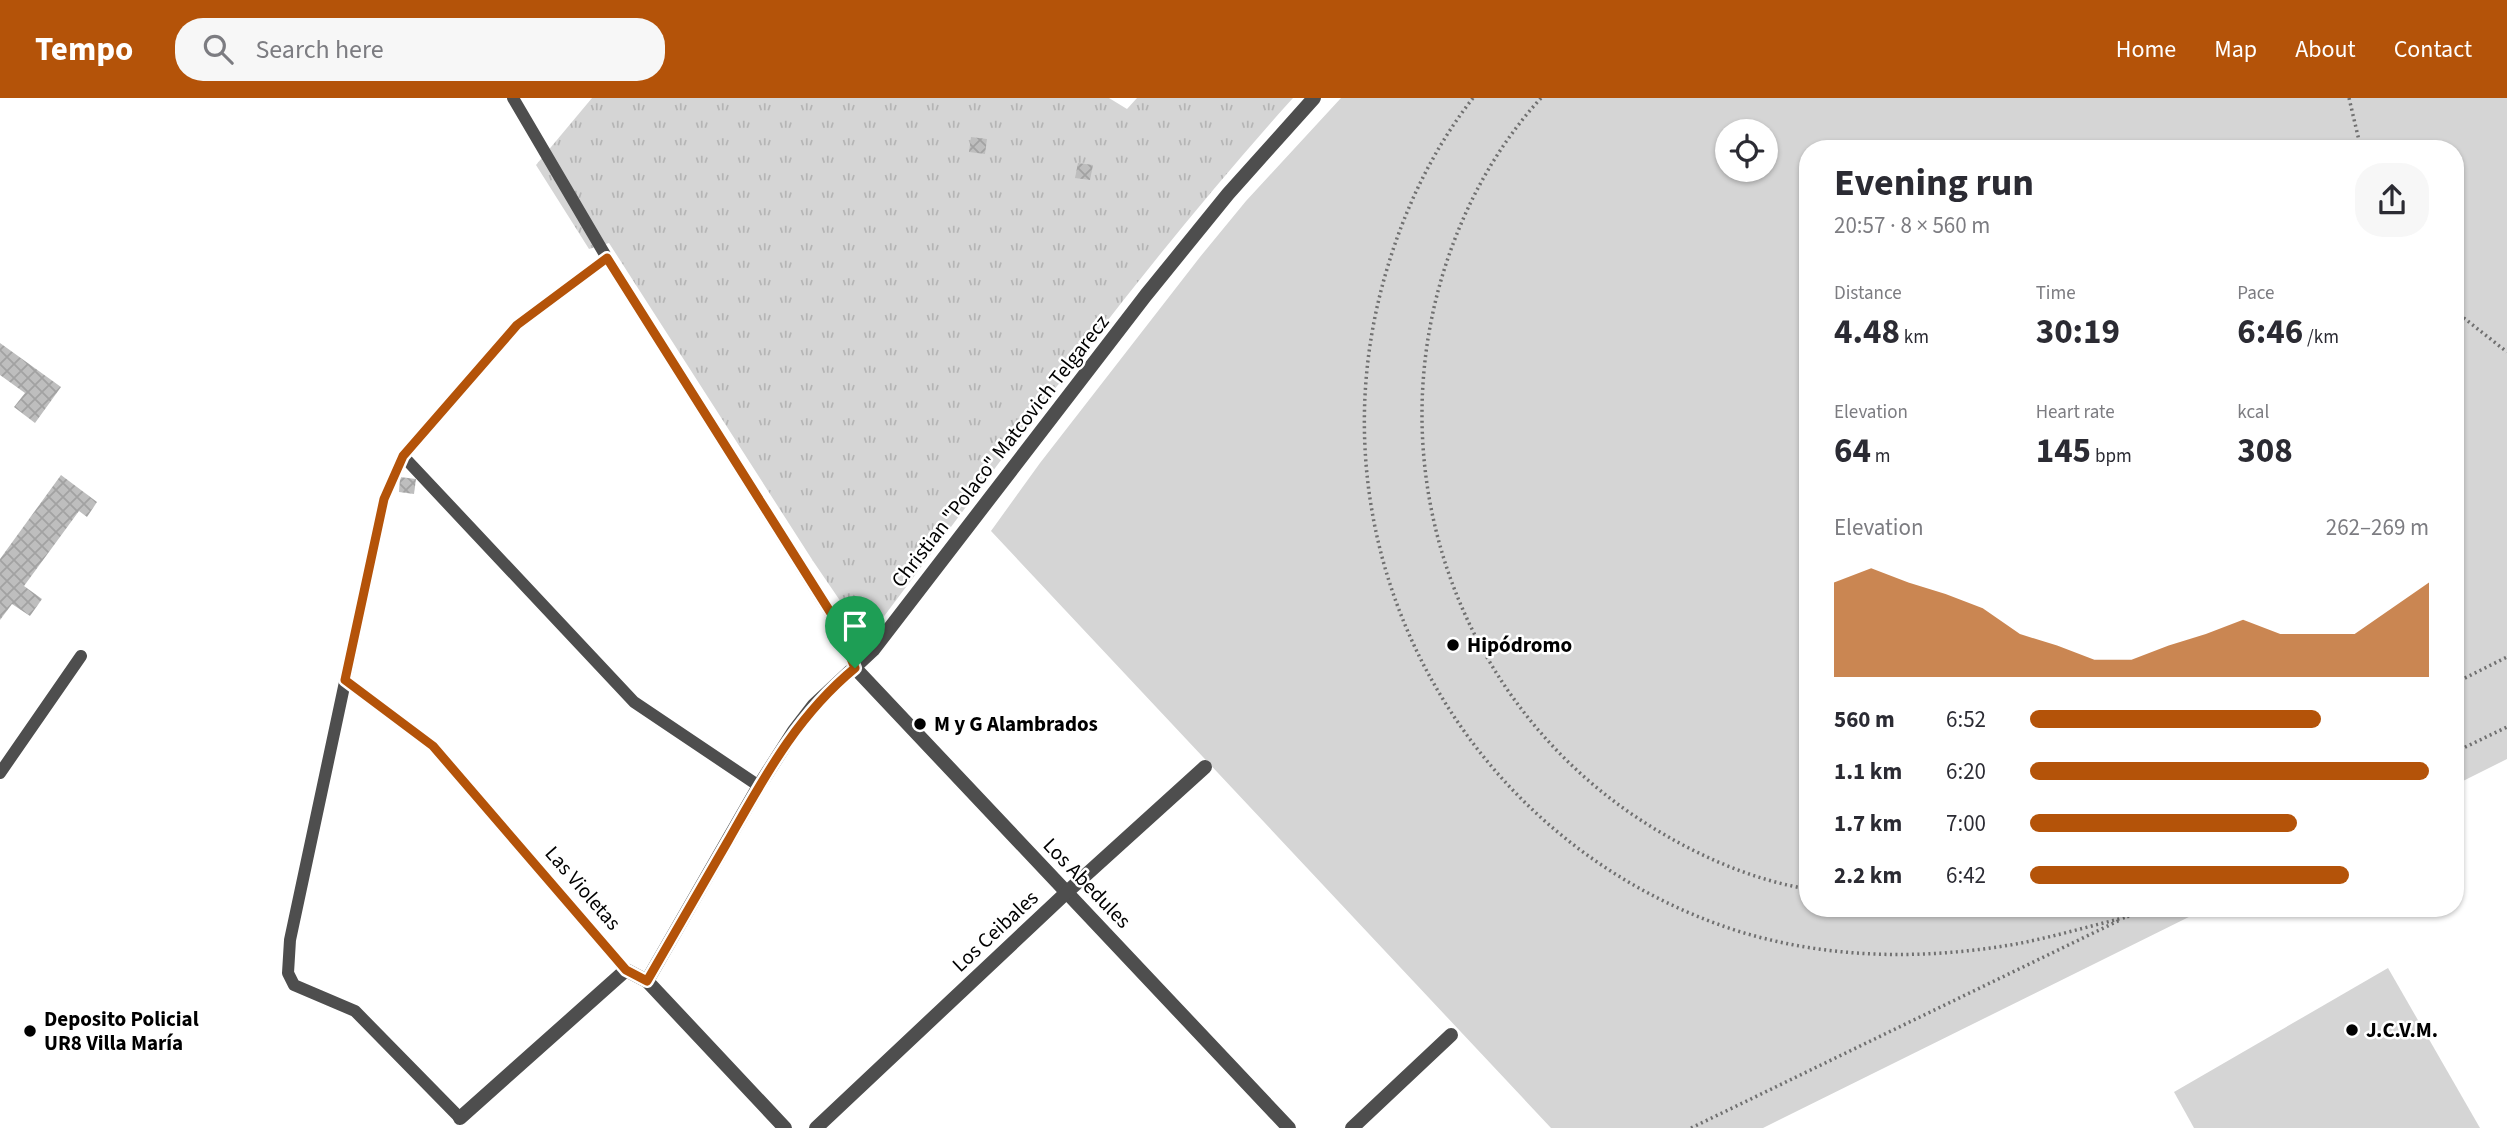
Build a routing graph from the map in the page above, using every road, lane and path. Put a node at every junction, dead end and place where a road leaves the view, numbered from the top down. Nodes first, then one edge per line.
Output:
1 (513, 98) edge
2 (1314, 98) edge
3 (1473, 98) edge
4 (1541, 98) edge
5 (2349, 98) edge
6 (2359, 140) edge
7 (607, 258) junction
8 (2464, 318) edge
9 (2507, 352) edge
10 (403, 456) junction
11 (81, 656) dead end
12 (2507, 657) edge
13 (855, 668) junction
14 (2464, 678) edge
15 (345, 680) junction
16 (2507, 727) edge
17 (2464, 748) edge
18 (1205, 767) dead end
19 (0, 773) edge
20 (759, 786) junction
21 (1799, 888) edge
22 (1068, 892) junction
23 (2127, 917) joint
24 (626, 970) junction
25 (647, 981) junction
26 (1451, 1035) dead end
27 (460, 1118) joint
28 (785, 1128) edge
29 (817, 1128) edge
30 (1289, 1128) edge
31 (1352, 1128) edge
32 (1691, 1128) edge

1 - 7 lane
2 - 13 street, Christian "Polaco" Matcovich Telgarecz
3 - 23 path
4 - 21 path
5 - 6 path
7 - 10 lane
7 - 13 lane
8 - 9 path
10 - 15 lane
10 - 20 lane
11 - 19 lane
12 - 14 path
13 - 20 street, Christian "Polaco" Matcovich Telgarecz
13 - 22 street, Los Abedules
15 - 24 lane, Las Violetas
15 - 27 lane
16 - 17 path
18 - 22 street, Los Ceibales
20 - 25 street, Christian "Polaco" Matcovich Telgarecz
22 - 29 street, Los Ceibales
22 - 30 street, Los Abedules
23 - 32 path
24 - 25 street, Las Violetas
24 - 27 street
25 - 28 street, Las Violetas
26 - 31 street

